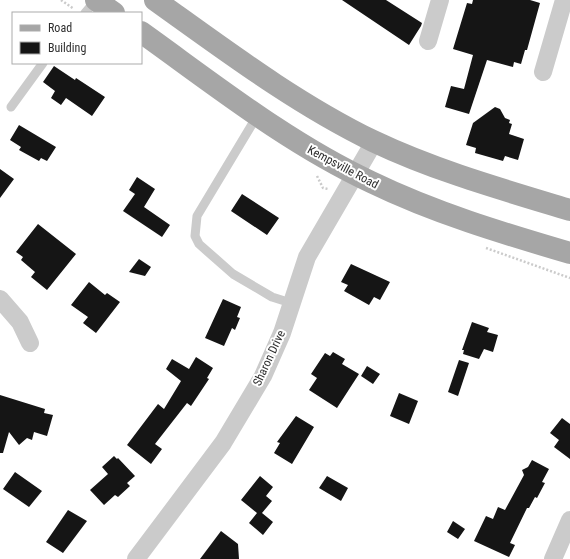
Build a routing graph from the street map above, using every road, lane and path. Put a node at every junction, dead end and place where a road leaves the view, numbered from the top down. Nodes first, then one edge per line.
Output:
1 (61, 0) edge
2 (96, 0) edge
3 (154, 0) edge
4 (440, 0) edge
5 (564, 0) edge
6 (79, 12) edge
7 (86, 12) edge
8 (113, 12) edge
9 (142, 33) edge
10 (428, 41) dead end
11 (42, 64) edge
12 (543, 72) dead end
13 (11, 107) dead end
14 (258, 115) junction
15 (374, 142) junction
16 (355, 174) junction
17 (570, 210) edge
18 (570, 253) edge
19 (0, 299) edge
20 (291, 303) junction
21 (30, 343) dead end
22 (570, 520) edge
23 (136, 559) edge
24 (553, 559) edge

1 - 6 path
2 - 7 lane
2 - 8 main road
3 - 15 main road
4 - 10 street
5 - 12 street
9 - 14 main road, Kempsville Road
11 - 13 lane
14 - 16 main road, Kempsville Road
14 - 20 lane
15 - 16 street, Sharon Drive
15 - 17 main road
16 - 18 main road, Kempsville Road
16 - 20 street, Sharon Drive
19 - 21 street
20 - 23 street, Sharon Drive
22 - 24 street

